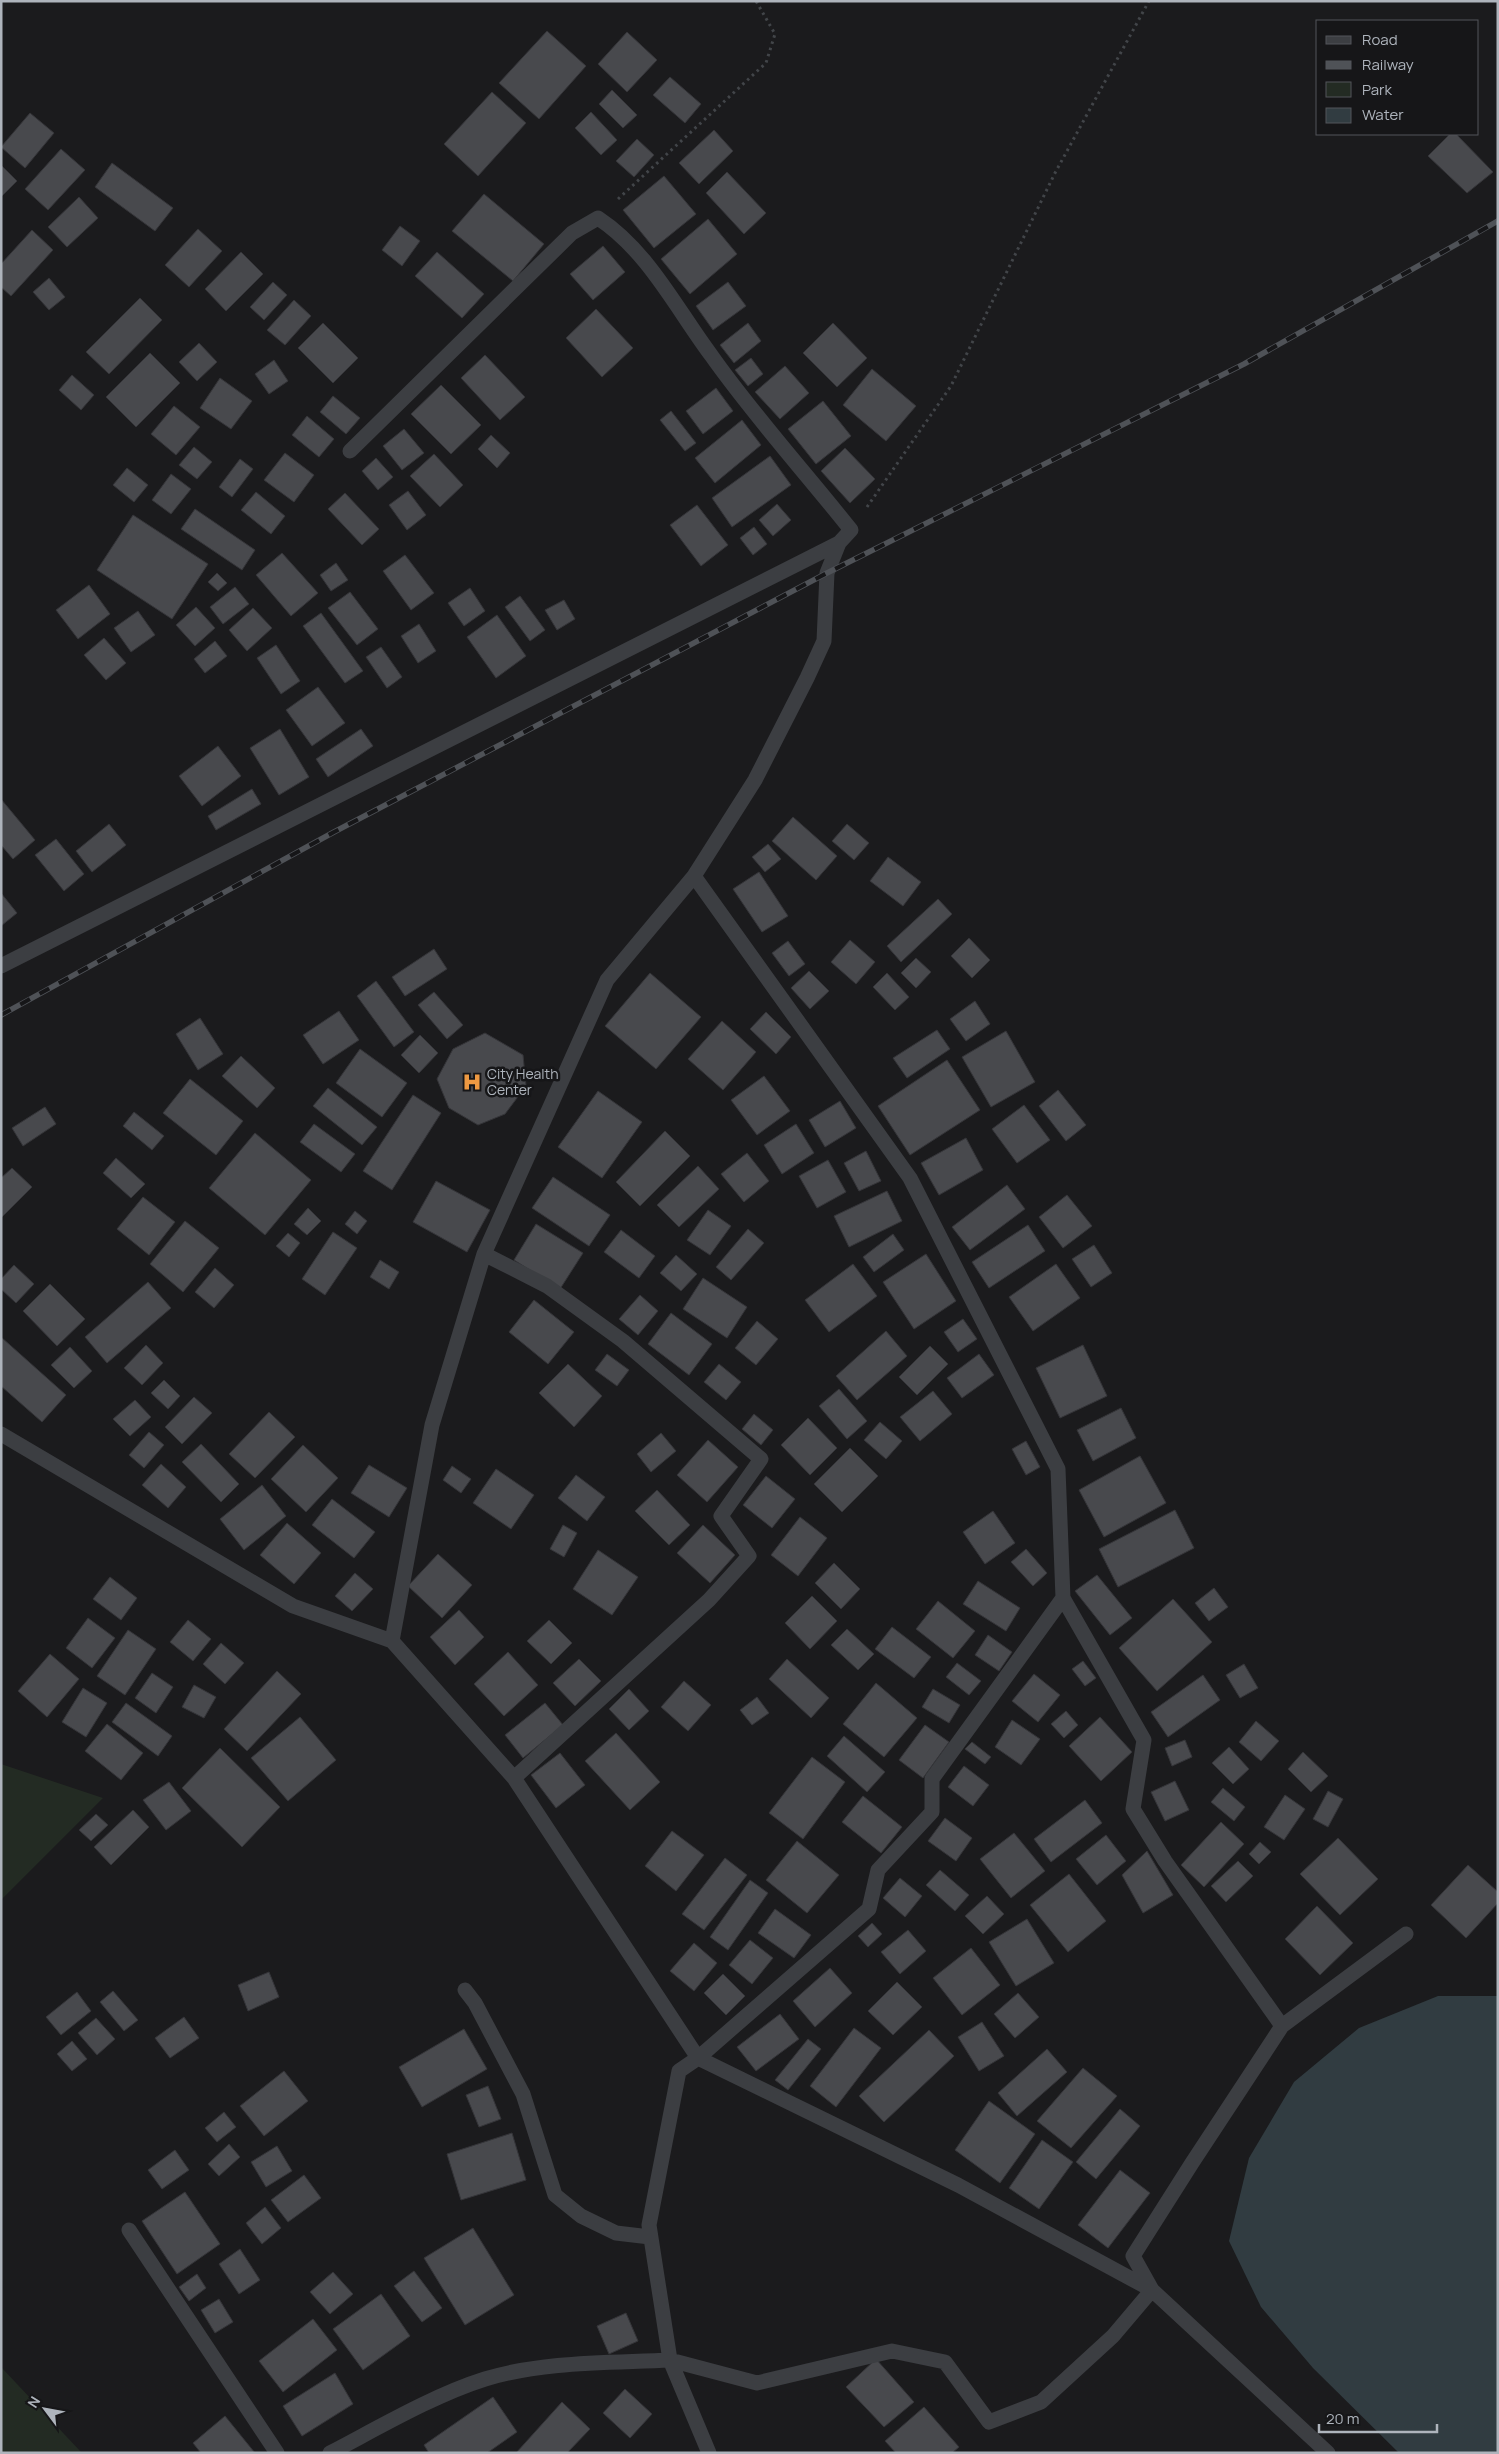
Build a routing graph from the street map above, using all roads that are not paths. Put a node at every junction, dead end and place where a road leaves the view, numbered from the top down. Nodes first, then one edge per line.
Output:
1 (350, 451) dead end
2 (839, 543) junction
3 (694, 876) junction
4 (1, 966) edge
5 (484, 1254) junction
6 (1, 1434) edge
7 (1063, 1598) junction
8 (392, 1642) junction
9 (514, 1778) junction
10 (1406, 1934) dead end
11 (465, 1990) dead end
12 (1282, 2026) junction
13 (698, 2058) junction
14 (129, 2230) dead end
15 (650, 2238) junction
16 (1152, 2290) junction
17 (670, 2360) junction
18 (277, 2453) edge
19 (330, 2453) edge
20 (709, 2453) edge
21 (1328, 2453) edge

1 - 2 street
2 - 3 street
2 - 4 street
3 - 5 street
3 - 7 street
5 - 8 street
5 - 9 street
6 - 8 street
7 - 12 street
7 - 13 street
8 - 9 street
9 - 13 street
10 - 12 street
11 - 15 street
12 - 16 street
13 - 15 street
13 - 16 street
14 - 18 street
15 - 17 street
16 - 17 street
16 - 21 street
17 - 19 street
17 - 20 street

